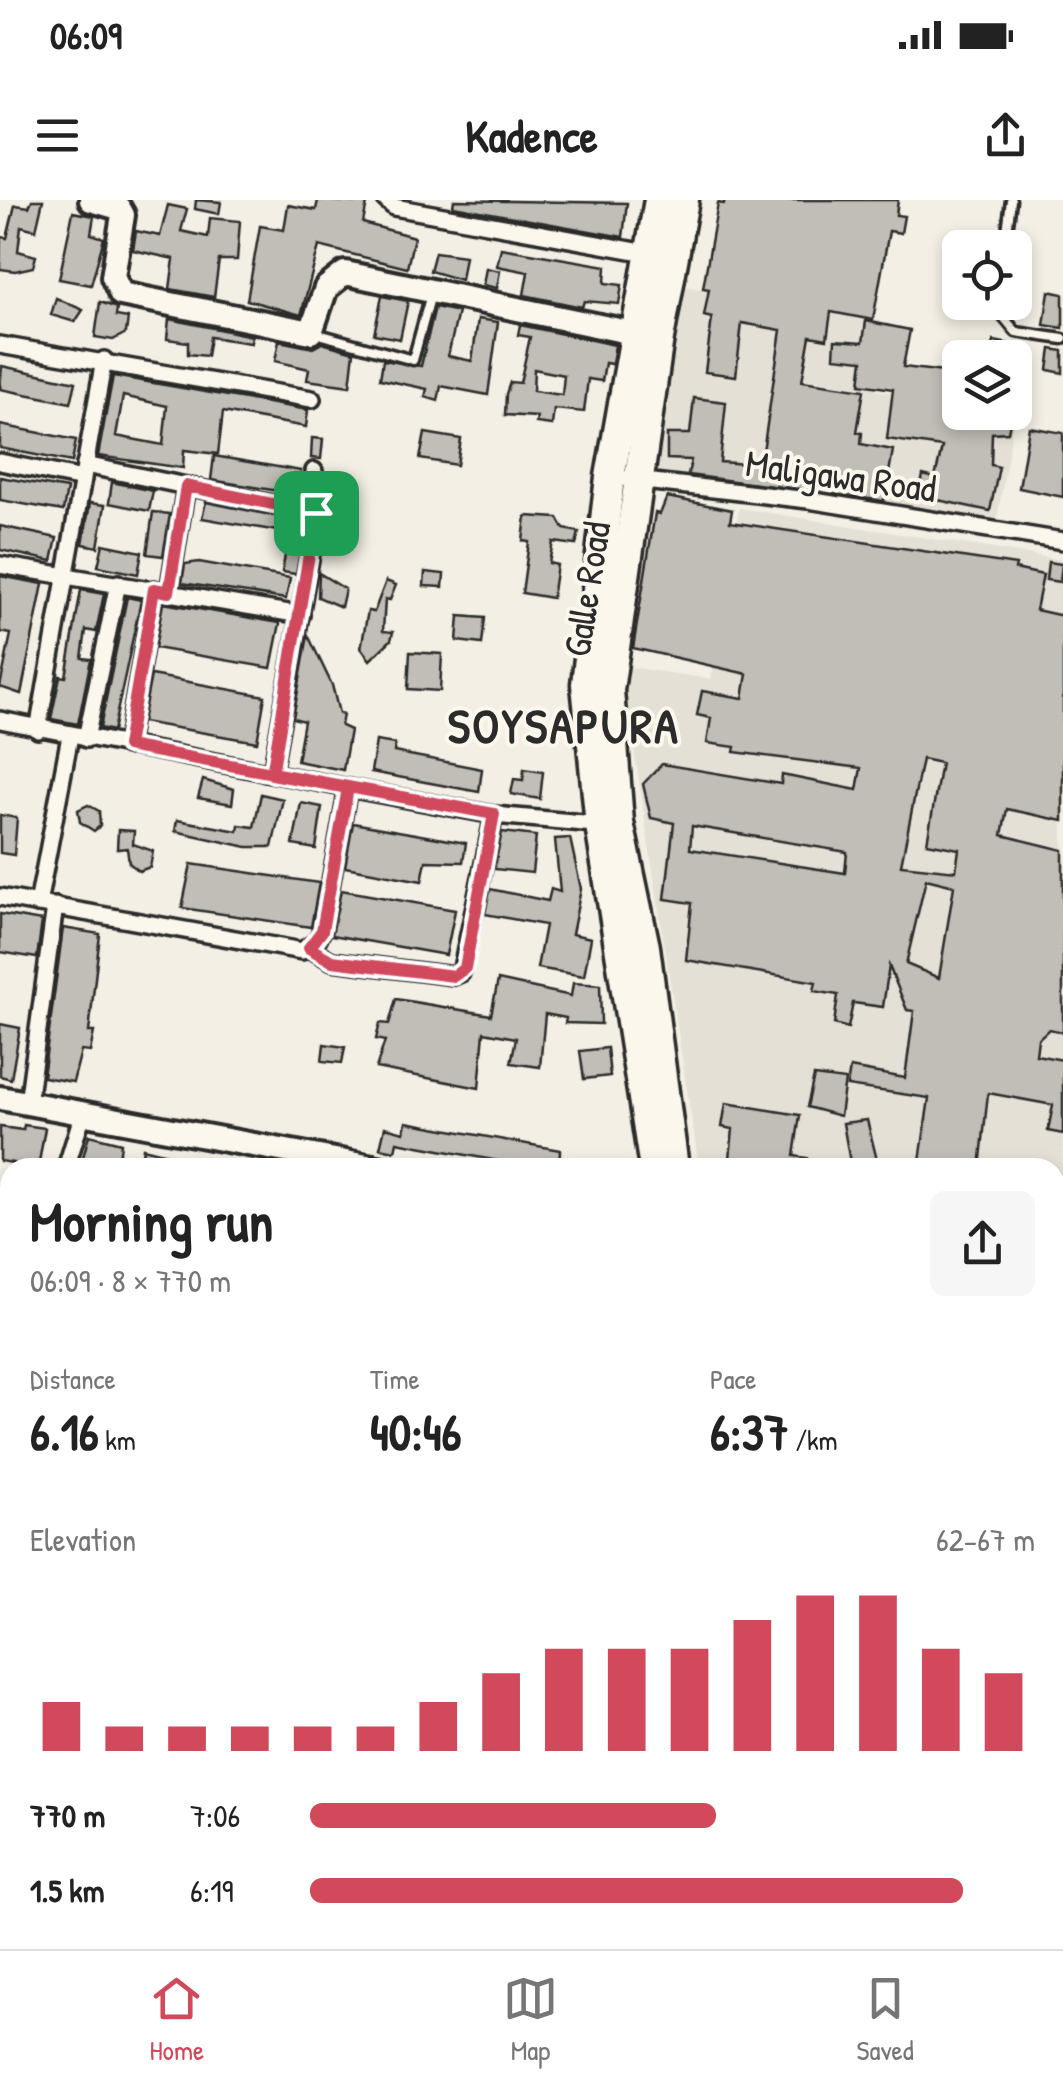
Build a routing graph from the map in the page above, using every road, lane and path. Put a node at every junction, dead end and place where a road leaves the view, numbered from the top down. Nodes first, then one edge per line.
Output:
1 (91, 200) edge
2 (386, 200) edge
3 (660, 200) edge
4 (684, 200) edge
5 (1012, 200) edge
6 (1008, 230) edge
7 (647, 253) junction
8 (432, 290) junction
9 (1006, 320) edge
10 (311, 332) junction
11 (634, 333) junction
12 (1063, 339) edge
13 (0, 344) edge
14 (104, 360) junction
15 (312, 399) dead end
16 (0, 462) edge
17 (314, 471) dead end
18 (84, 472) junction
19 (610, 477) junction
20 (641, 482) junction
21 (186, 486) junction
22 (316, 513) junction
23 (1063, 541) edge
24 (0, 565) edge
25 (66, 575) junction
26 (118, 583) junction
27 (161, 590) junction
28 (301, 615) junction
29 (0, 720) edge
30 (38, 730) junction
31 (78, 737) junction
32 (127, 746) junction
33 (272, 774) junction
34 (348, 788) junction
35 (494, 814) junction
36 (610, 824) junction
37 (0, 897) edge
38 (47, 905) junction
39 (309, 948) junction
40 (0, 1098) edge
41 (28, 1103) junction
42 (83, 1113) junction
43 (69, 1158) edge
44 (324, 1158) edge
45 (653, 1158) edge
46 (673, 1158) edge

1 - 10 street
2 - 7 street
3 - 7 highway, Galle Road
4 - 20 highway, Galle Road
5 - 6 lane
7 - 11 highway, Galle Road
8 - 10 street
8 - 10 lane
8 - 11 street
9 - 12 lane
11 - 19 highway, Galle Road
13 - 14 street
14 - 15 street
14 - 18 street
16 - 18 street
17 - 22 street
18 - 21 street
18 - 25 street
19 - 20 street, Maligawa Road
19 - 36 highway, Galle Road
20 - 23 street, Maligawa Road
20 - 36 highway, Galle Road
21 - 22 street
21 - 27 street
22 - 28 street
24 - 25 street
25 - 26 street
25 - 30 street
26 - 27 street
26 - 31 street
27 - 28 street
27 - 32 street
28 - 33 street
29 - 30 street
30 - 31 street
31 - 32 street
31 - 38 street
32 - 33 street
33 - 34 street
34 - 35 street
34 - 39 street
35 - 36 street
35 - 39 street
36 - 45 highway, Galle Road
36 - 46 highway, Galle Road
37 - 38 street
38 - 39 street
38 - 41 street
40 - 41 street
41 - 42 street
42 - 43 street
42 - 44 street

